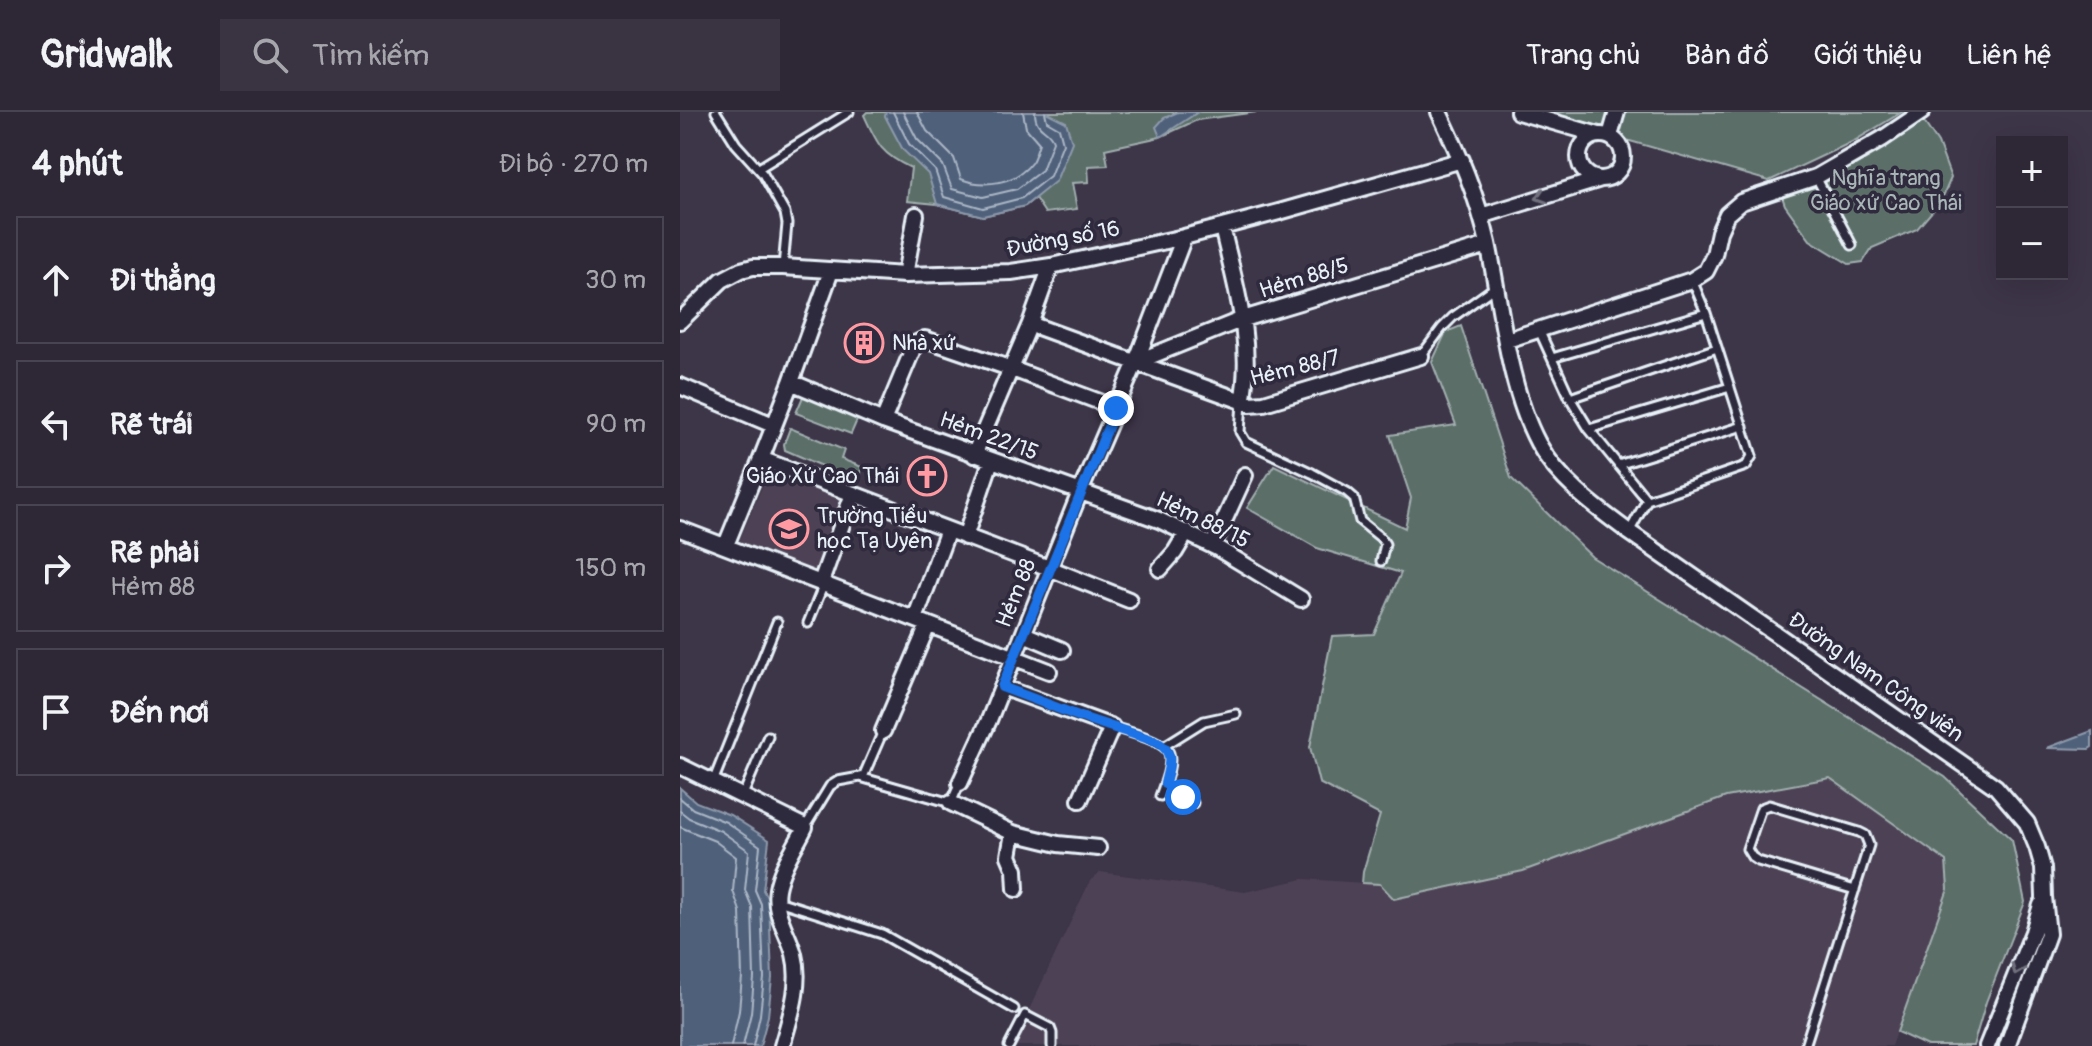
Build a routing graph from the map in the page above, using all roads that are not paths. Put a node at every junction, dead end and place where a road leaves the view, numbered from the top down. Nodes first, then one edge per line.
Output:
1 (716, 112) edge
2 (849, 112) edge
3 (1439, 112) edge
4 (1518, 112) edge
5 (1617, 112) edge
6 (1922, 112) edge
7 (1604, 136) junction
8 (1462, 160) junction
9 (759, 168) junction
10 (1816, 177) junction
11 (1601, 179) junction
12 (916, 215) dead end
13 (1481, 216) junction
14 (1222, 227) junction
15 (1184, 237) junction
16 (1488, 245) junction
17 (1852, 245) dead end
18 (1051, 266) junction
19 (783, 267) junction
20 (831, 271) junction
21 (905, 275) junction
22 (1692, 280) junction
23 (1495, 287) junction
24 (1706, 313) junction
25 (1243, 319) junction
26 (680, 321) edge
27 (1030, 324) junction
28 (1539, 330) junction
29 (1507, 340) junction
30 (1717, 348) junction
31 (1421, 356) joint
32 (1552, 358) junction
33 (1136, 362) junction
34 (1012, 369) junction
35 (791, 382) junction
36 (680, 386) edge
37 (1730, 387) junction
38 (1570, 398) junction
39 (1242, 402) junction
40 (1116, 408) junction
41 (883, 421) junction
42 (773, 425) junction
43 (1743, 426) junction
44 (1589, 429) junction
45 (974, 455) junction
46 (761, 459) junction
47 (991, 461) junction
48 (1618, 465) junction
49 (1245, 475) dead end
50 (1080, 492) junction
51 (853, 494) junction
52 (1647, 500) junction
53 (680, 529) edge
54 (948, 530) junction
55 (1187, 532) junction
56 (1629, 532) junction
57 (965, 537) junction
58 (726, 545) junction
59 (1213, 545) junction
60 (1381, 561) dead end
61 (1049, 568) junction
62 (1160, 569) dead end
63 (822, 583) junction
64 (1301, 599) dead end
65 (1129, 600) dead end
66 (777, 622) dead end
67 (922, 622) junction
68 (808, 623) dead end
69 (1024, 634) junction
70 (1062, 650) dead end
71 (1013, 658) junction
72 (1049, 671) dead end
73 (1002, 687) junction
74 (1236, 714) dead end
75 (1112, 727) junction
76 (883, 731) joint
77 (768, 736) dead end
78 (1164, 746) junction
79 (680, 766) edge
80 (863, 777) junction
81 (713, 782) junction
82 (960, 783) joint
83 (1165, 784) junction
84 (743, 795) junction
85 (1160, 796) dead end
86 (1080, 800) dead end
87 (951, 803) junction
88 (1193, 803) dead end
89 (805, 827) junction
90 (1013, 833) junction
91 (1098, 848) dead end
92 (1016, 889) dead end
93 (1855, 890) junction
94 (2044, 897) junction
95 (776, 901) junction
96 (1014, 1009) dead end
97 (782, 1046) edge
98 (1009, 1046) edge
99 (1052, 1046) edge
100 (1805, 1046) edge
101 (1987, 1046) edge
102 (2007, 1046) edge

1 - 9 lane
2 - 9 lane
3 - 8 street, Đường Nam Công viên
4 - 7 street
5 - 7 street
6 - 10 street
7 - 11 street
7 - 11 street
8 - 13 street, Đường Nam Công viên
8 - 14 street, Đường số 16
9 - 19 lane
10 - 17 lane
10 - 22 street
11 -> 13 street
12 - 21 street
13 - 16 street, Đường Nam Công viên
14 - 15 street, Đường số 16
14 - 25 street
15 - 18 street, Đường số 16
15 - 33 street, Hẻm 88
16 - 23 street, Đường Nam Công viên
16 - 25 street, Hẻm 88/5
18 - 21 street, Đường số 16
18 - 27 street
19 - 20 street, Đường số 16
19 - 26 street, Đường số 16
20 - 21 street, Đường số 16
20 - 35 street
22 - 24 lane
22 - 28 street
23 - 29 street, Đường Nam Công viên
23 - 31 lane
24 - 30 lane
24 - 32 lane
25 - 33 street, Hẻm 88/5
25 - 39 street
27 - 33 street, Hẻm 88/7
27 - 34 street
28 - 29 street
28 - 32 lane
29 - 56 street, Đường Nam Công viên
30 - 37 lane
30 - 38 lane
31 - 39 street, Hẻm 88/7
32 - 38 lane
33 - 39 street, Hẻm 88/7
33 - 40 street, Hẻm 88
34 - 40 street
34 - 41 street
34 - 45 street
35 - 41 street, Hẻm 22/15
35 - 42 street
36 - 42 street
37 - 43 lane
37 - 44 lane
38 - 44 lane
39 - 60 lane
40 - 50 street, Hẻm 88
41 - 45 street, Hẻm 22/15
42 - 46 street
43 - 48 lane
43 - 52 lane
44 - 48 lane
45 - 47 street, Hẻm 22/15
46 - 51 street
46 - 58 street
47 - 50 street, Hẻm 22/15
47 - 57 street
48 - 52 lane
49 - 59 street
50 - 55 street, Hẻm 88/15
50 - 61 street, Hẻm 88
51 - 54 street
51 - 63 street
52 - 56 lane
53 - 58 street
54 - 57 street
54 - 67 street
55 - 59 street, Hẻm 88/15
55 - 62 street
56 - 94 street, Đường Nam Công viên
57 - 61 street
58 - 63 street
59 - 64 street, Hẻm 88/15
61 - 65 street
61 - 69 street, Hẻm 88
63 - 67 street
63 - 68 lane
66 - 81 lane
67 - 71 street
67 - 76 street
69 - 70 street
69 - 71 street, Hẻm 88
71 - 72 street
71 - 73 street, Hẻm 88
73 - 75 street
73 - 82 street, Hẻm 88
74 - 78 lane
75 - 78 lane
75 - 86 street
76 - 80 lane
77 - 84 lane
78 - 83 lane
79 - 81 street
80 - 87 lane
80 - 89 lane
81 - 84 street
82 - 87 lane, Hẻm 88
83 - 85 lane
83 - 88 lane
84 - 89 street
87 - 90 street
89 - 95 street
90 - 91 street
90 - 92 street
93 - 93 lane
93 - 100 lane
94 -> 101 street, Đường Nam Công viên
94 - 102 street, Đường Nam Công viên
95 - 96 lane
95 - 97 street
98 - 99 lane

